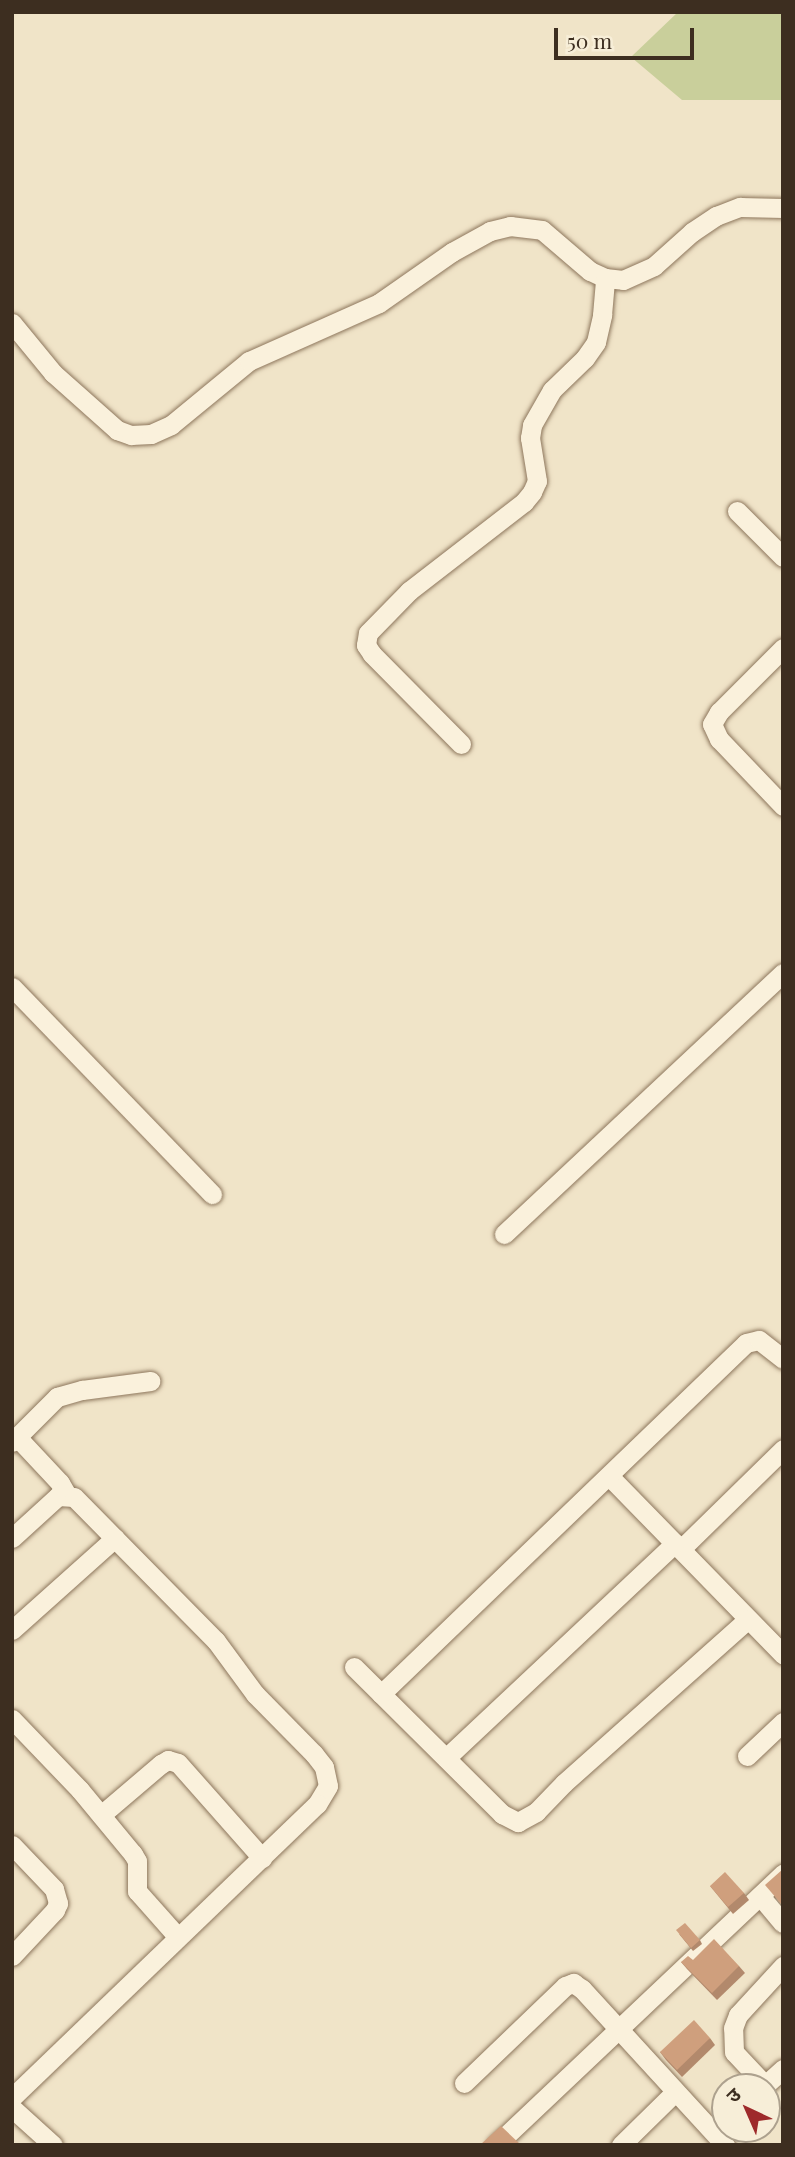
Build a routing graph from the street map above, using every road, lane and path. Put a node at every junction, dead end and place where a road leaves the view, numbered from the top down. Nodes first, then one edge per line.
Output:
1 (783, 208) edge
2 (605, 278) junction
3 (12, 323) edge
4 (737, 512) dead end
5 (783, 557) edge
6 (783, 648) edge
7 (461, 744) dead end
8 (783, 806) edge
9 (783, 973) edge
10 (12, 987) edge
11 (212, 1194) dead end
12 (504, 1234) dead end
13 (783, 1359) edge
14 (149, 1381) dead end
15 (15, 1440) edge
16 (783, 1448) edge
17 (610, 1477) junction
18 (67, 1495) junction
19 (12, 1538) edge
20 (115, 1538) junction
21 (678, 1546) junction
22 (748, 1619) junction
23 (12, 1630) edge
24 (781, 1647) edge
25 (354, 1667) dead end
26 (381, 1694) junction
27 (12, 1719) edge
28 (783, 1722) edge
29 (747, 1756) dead end
30 (446, 1758) junction
31 (101, 1815) junction
32 (12, 1845) edge
33 (262, 1858) junction
34 (783, 1874) edge
35 (760, 1896) junction
36 (783, 1923) edge
37 (177, 1936) junction
38 (12, 1956) edge
39 (783, 1966) edge
40 (617, 2028) junction
41 (753, 2073) edge
42 (464, 2083) dead end
43 (675, 2092) junction
44 (12, 2097) edge
45 (12, 2108) edge
46 (711, 2124) edge
47 (53, 2145) edge
48 (496, 2145) edge
49 (621, 2145) edge

1 - 2 street
2 - 3 street
2 - 7 street
4 - 5 street
6 - 8 street
9 - 12 street
10 - 11 street
13 - 17 street
14 - 15 street
15 - 18 street
16 - 21 street
17 - 21 street
17 - 26 street
18 - 19 street
18 - 20 street
20 - 23 street
20 - 33 street
21 - 22 street
21 - 30 street
22 - 24 street
22 - 30 street
25 - 26 street
26 - 30 street
27 - 31 street
28 - 29 street
31 - 33 street
31 - 37 street
32 - 38 street
33 - 37 street
34 - 35 street
35 - 36 street
35 - 40 street
37 - 44 street
39 - 41 street
40 - 42 street
40 - 43 street
40 - 48 street
43 - 46 street
43 - 49 street
45 - 47 street

